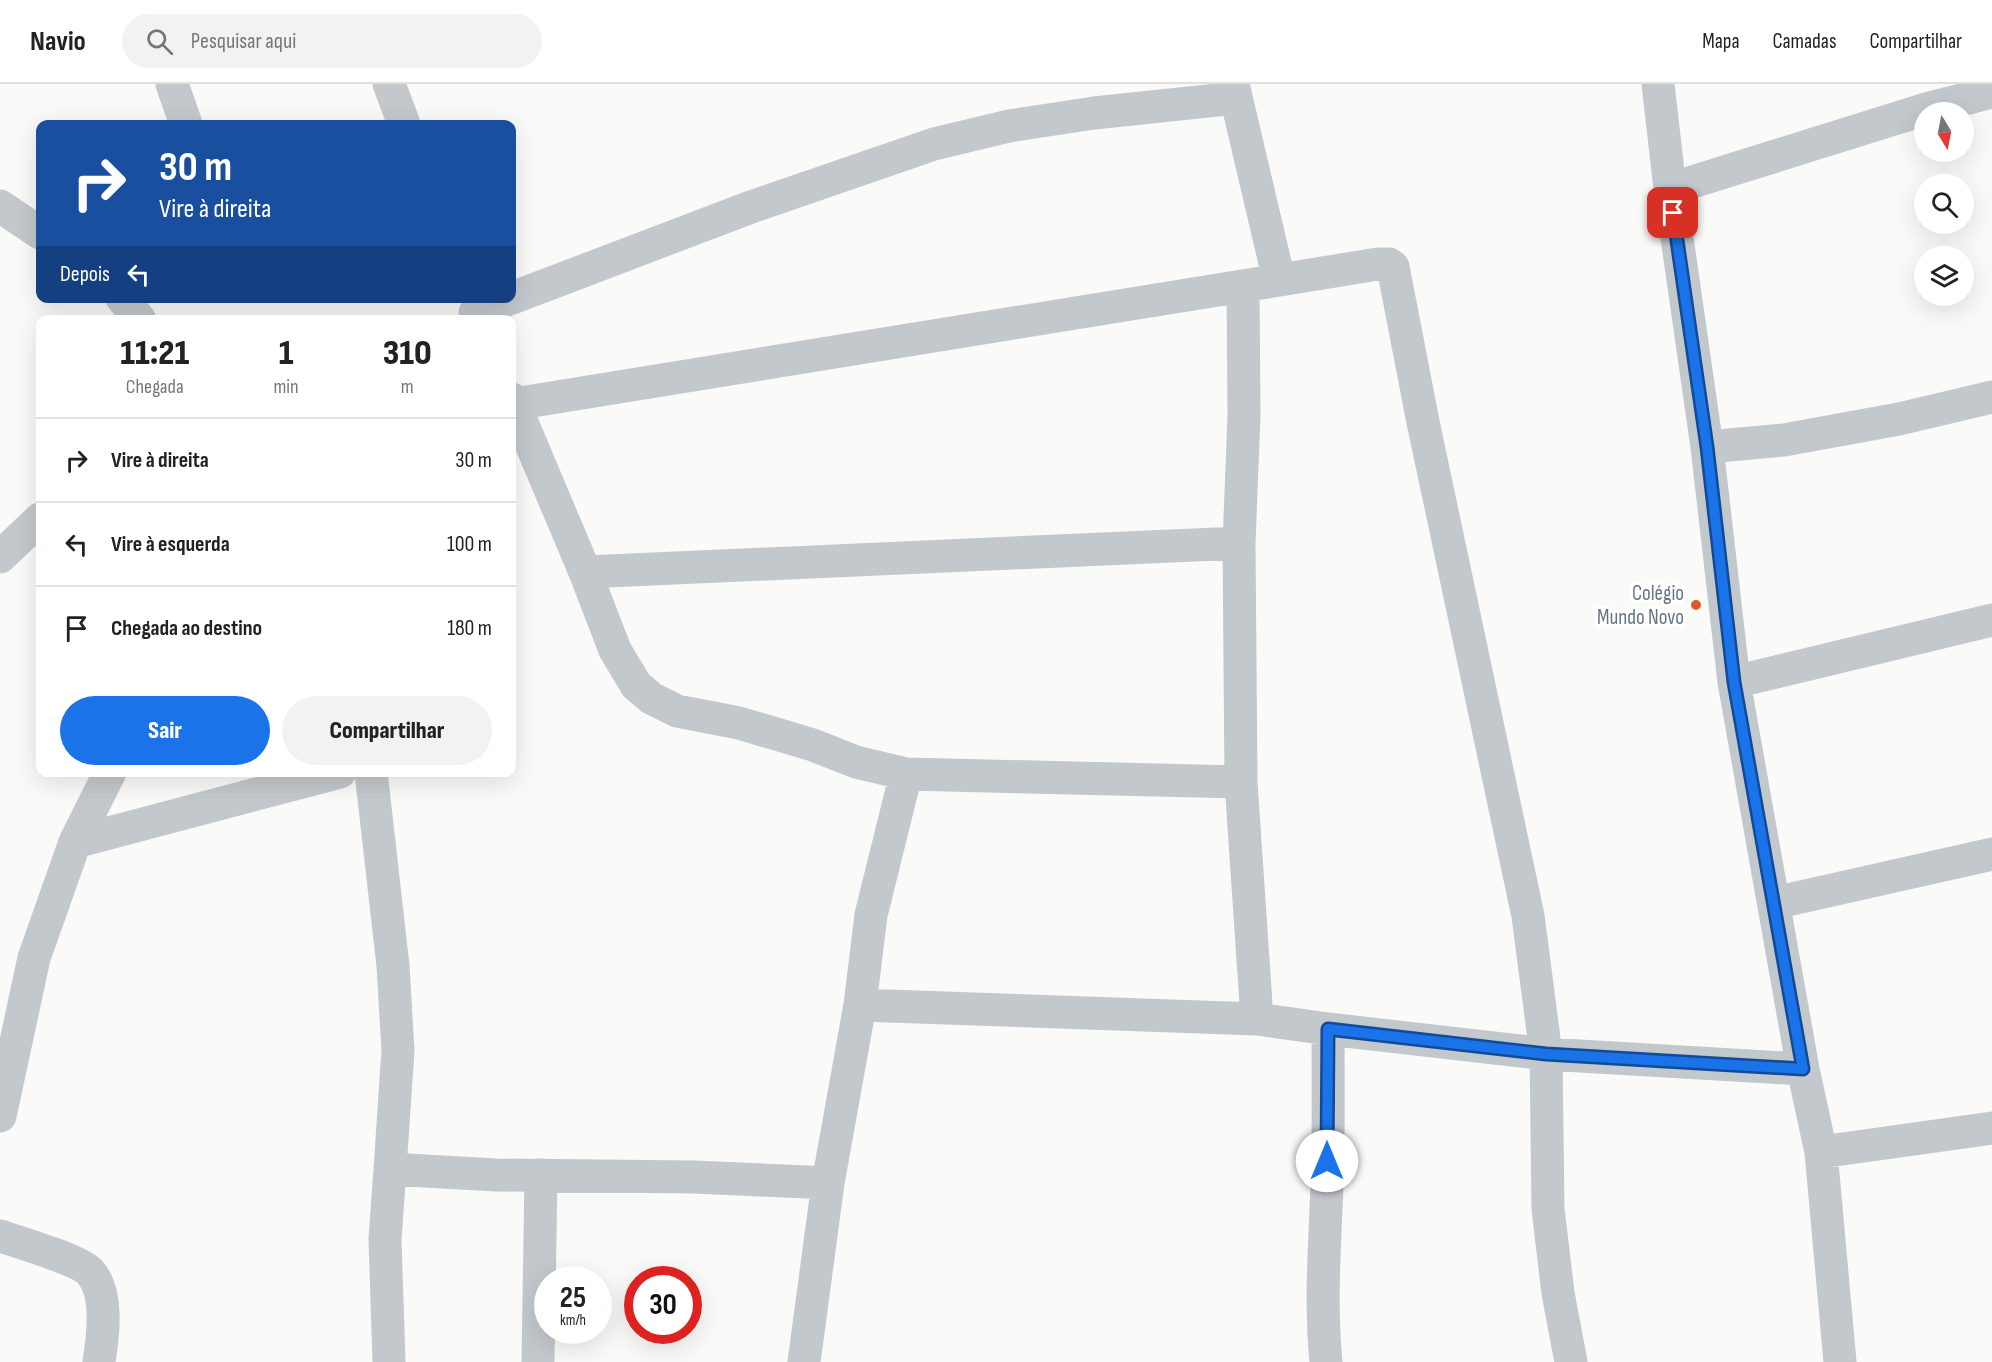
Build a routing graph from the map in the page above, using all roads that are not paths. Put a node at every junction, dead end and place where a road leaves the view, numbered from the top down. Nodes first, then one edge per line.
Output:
1 (172, 84) edge
2 (389, 84) edge
3 (1658, 84) edge
4 (1234, 91) edge
5 (1992, 92) edge
6 (185, 120) edge
7 (402, 120) edge
8 (1670, 189) junction
9 (0, 206) edge
10 (36, 230) edge
11 (1279, 280) junction
12 (1243, 286) junction
13 (516, 296) edge
14 (127, 303) edge
15 (496, 303) edge
16 (474, 310) edge
17 (136, 315) edge
18 (1992, 397) edge
19 (516, 402) edge
20 (516, 409) edge
21 (1707, 447) junction
22 (36, 523) edge
23 (1239, 543) junction
24 (0, 557) edge
25 (585, 572) junction
26 (1992, 620) edge
27 (1734, 682) junction
28 (906, 774) junction
29 (108, 777) edge
30 (321, 777) edge
31 (371, 777) edge
32 (1241, 782) junction
33 (75, 842) junction
34 (1992, 854) edge
35 (1774, 903) junction
36 (860, 1005) junction
37 (1257, 1019) junction
38 (1328, 1029) junction
39 (1546, 1054) junction
40 (1803, 1069) junction
41 (1, 1106) edge
42 (1992, 1128) edge
43 (1821, 1152) junction
44 (390, 1169) junction
45 (541, 1175) junction
46 (828, 1183) junction
47 (0, 1236) edge
48 (99, 1362) edge
49 (389, 1362) edge
50 (538, 1362) edge
51 (804, 1362) edge
52 (1326, 1362) edge
53 (1571, 1362) edge
54 (1840, 1362) edge

1 - 6 street
2 - 7 street
3 - 8 street
4 - 11 street
4 - 13 street
5 - 8 street
8 - 21 street
9 - 10 street
11 - 12 street
11 - 39 street
12 - 19 street
12 - 23 street
14 - 17 street
15 - 16 street
18 - 21 street
20 - 25 street
21 - 27 street
22 - 24 street
23 - 25 street
23 - 32 street
25 - 28 street
26 - 27 street
27 - 35 street
28 - 32 street
28 - 36 street
29 - 33 street
30 - 33 street
31 - 44 street
32 - 37 street
33 - 41 street
34 - 35 street
35 - 40 street
36 - 37 street
36 - 46 street
37 - 38 street
38 - 39 street
38 - 52 street
39 - 40 street
39 - 53 street
40 - 43 street
42 - 43 street
43 - 54 street
44 - 45 street
44 - 49 street
45 - 46 street
45 - 50 street
46 - 51 street
47 - 48 street

